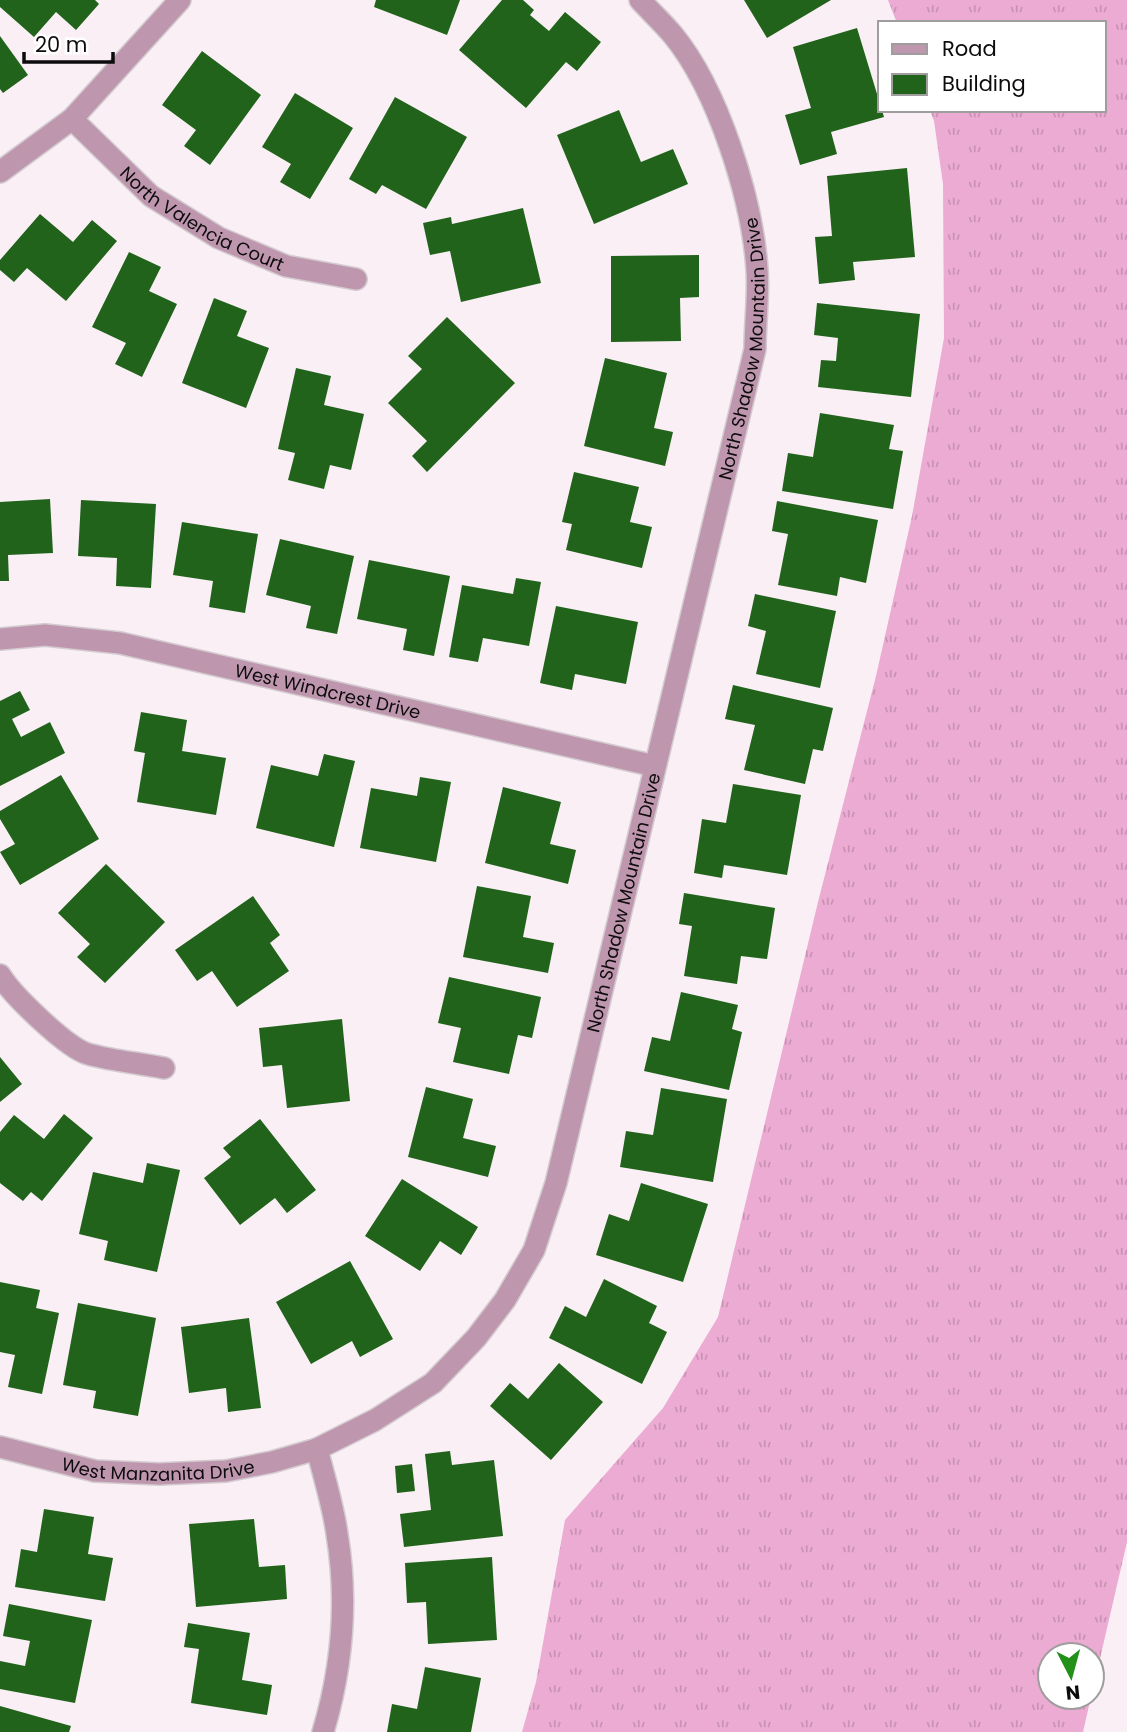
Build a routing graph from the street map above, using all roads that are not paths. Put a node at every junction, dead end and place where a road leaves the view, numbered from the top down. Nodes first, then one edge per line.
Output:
1 (180, 0) edge
2 (640, 0) edge
3 (72, 119) junction
4 (0, 172) edge
5 (356, 279) dead end
6 (0, 639) edge
7 (655, 766) junction
8 (0, 975) edge
9 (164, 1068) dead end
10 (0, 1447) edge
11 (317, 1449) junction
12 (323, 1732) edge

1 - 3 street
2 - 7 street, North Shadow Mountain Drive
3 - 4 street
3 - 5 street, North Valencia Court
6 - 7 street, West Windcrest Drive
7 - 11 street, North Shadow Mountain Drive
8 - 9 street
10 - 11 street, West Manzanita Drive
11 - 12 street

